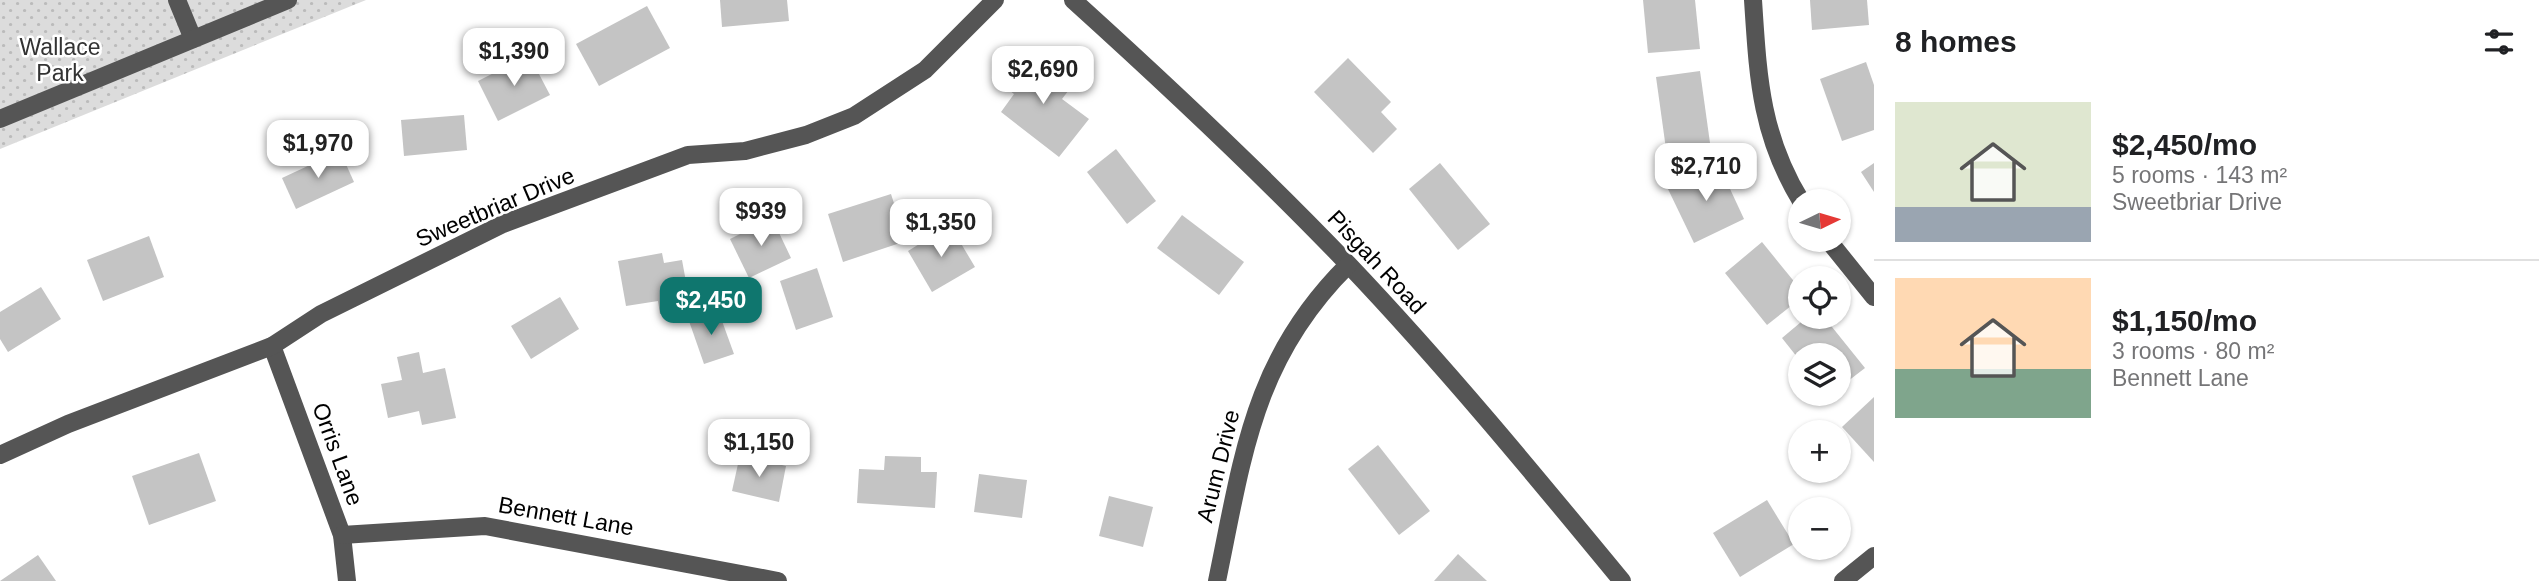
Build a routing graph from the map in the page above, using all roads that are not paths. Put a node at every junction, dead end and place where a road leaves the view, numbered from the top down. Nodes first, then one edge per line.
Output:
1 (177, 0) edge
2 (288, 0) edge
3 (995, 0) edge
4 (1073, 0) edge
5 (1753, 0) edge
6 (270, 4) edge
7 (193, 39) junction
8 (0, 119) edge
9 (1796, 189) edge
10 (1838, 252) edge
11 (1348, 265) junction
12 (1874, 297) edge
13 (272, 346) junction
14 (0, 455) edge
15 (342, 535) junction
16 (1874, 556) edge
17 (347, 581) edge
18 (778, 581) edge
19 (1217, 581) edge
20 (1622, 581) edge
21 (1843, 581) edge

1 - 7 street
2 - 6 street
3 - 13 street, Sweetbriar Drive
4 - 11 street, Pisgah Road
5 - 9 street
6 - 7 street
7 - 8 street
10 - 12 street
11 - 19 street, Arum Drive
11 - 20 street, Pisgah Road
13 - 14 street, Sweetbriar Drive
13 - 15 street, Orris Lane
15 - 17 street, Orris Lane
15 - 18 street, Bennett Lane
16 - 21 street

